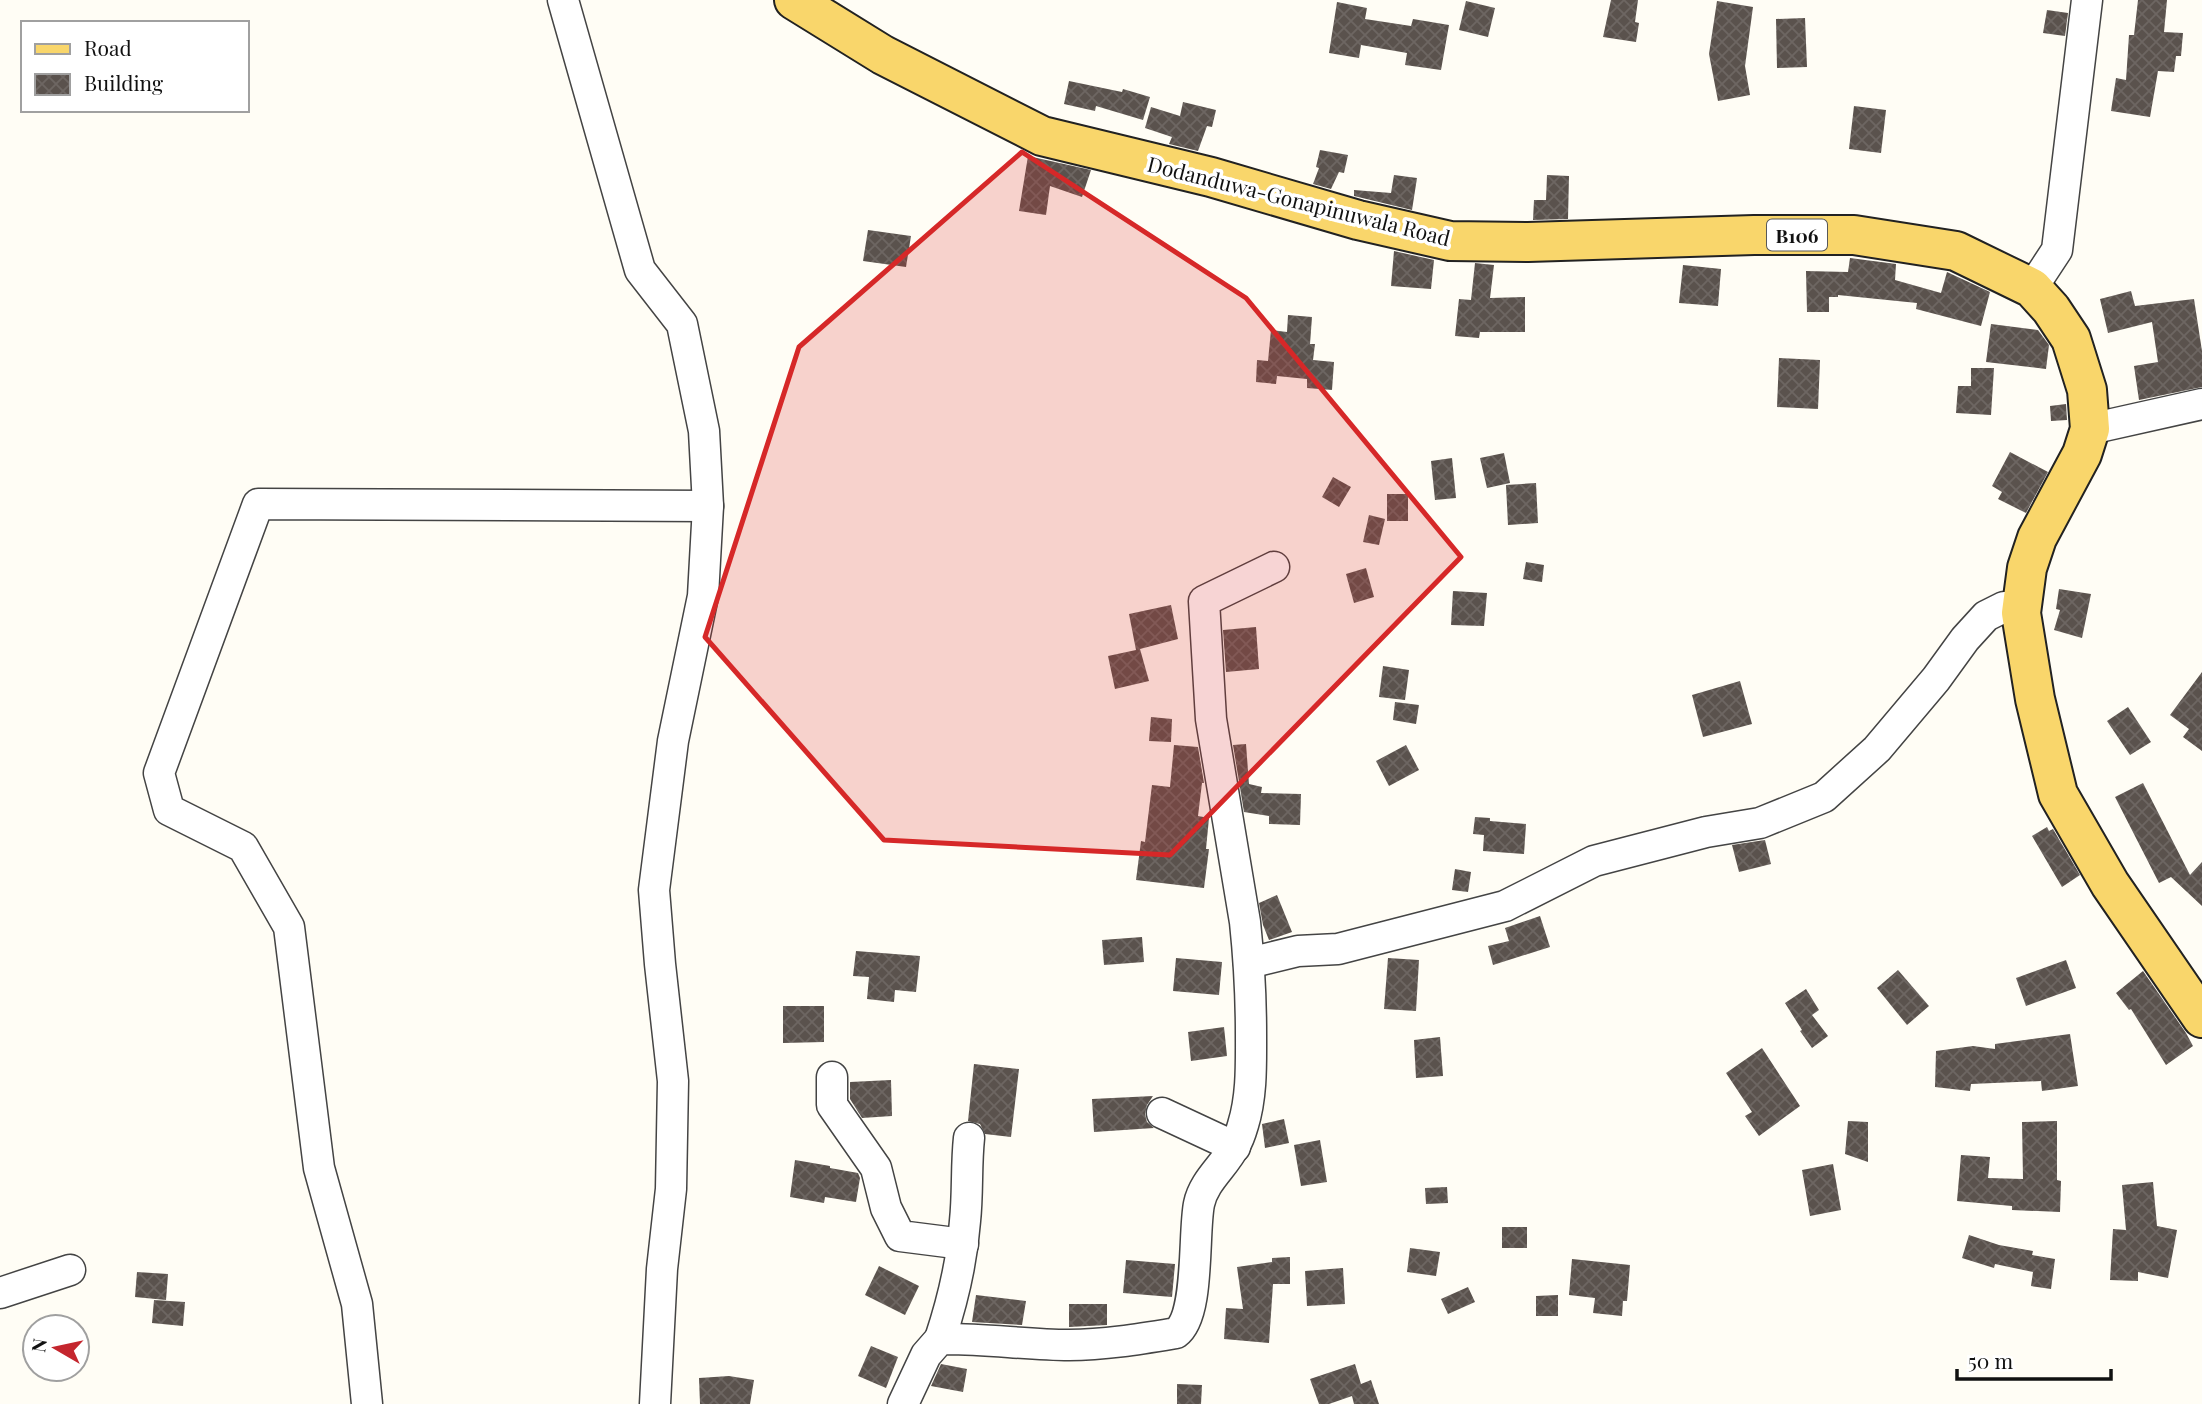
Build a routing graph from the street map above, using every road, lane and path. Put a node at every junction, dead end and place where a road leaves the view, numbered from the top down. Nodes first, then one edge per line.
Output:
1 (563, 0) edge
2 (794, 0) edge
3 (2087, 0) edge
4 (2032, 288) junction
5 (2202, 404) edge
6 (2090, 429) junction
7 (708, 506) junction
8 (1274, 567) dead end
9 (2022, 607) junction
10 (1249, 963) junction
11 (2202, 1018) edge
12 (832, 1077) dead end
13 (1162, 1113) dead end
14 (969, 1139) dead end
15 (1235, 1147) junction
16 (963, 1244) junction
17 (69, 1270) dead end
18 (0, 1293) edge
19 (940, 1339) junction
20 (367, 1404) edge
21 (655, 1404) edge
22 (903, 1404) edge

1 - 7 street
2 - 4 main road, Dodanduwa-Gonapinuwala Road / B106
3 - 4 street
4 - 6 main road, Dodanduwa-Gonapinuwala Road / B106
5 - 6 street
6 - 9 main road, Dodanduwa-Gonapinuwala Road / B106
7 - 20 street
7 - 21 street
8 - 10 street
9 - 10 street
9 - 11 main road, Dodanduwa-Gonapinuwala Road / B106
10 - 15 street
12 - 16 street
13 - 15 street
14 - 16 street
15 - 19 street
16 - 19 street
17 - 18 street
19 - 22 street

